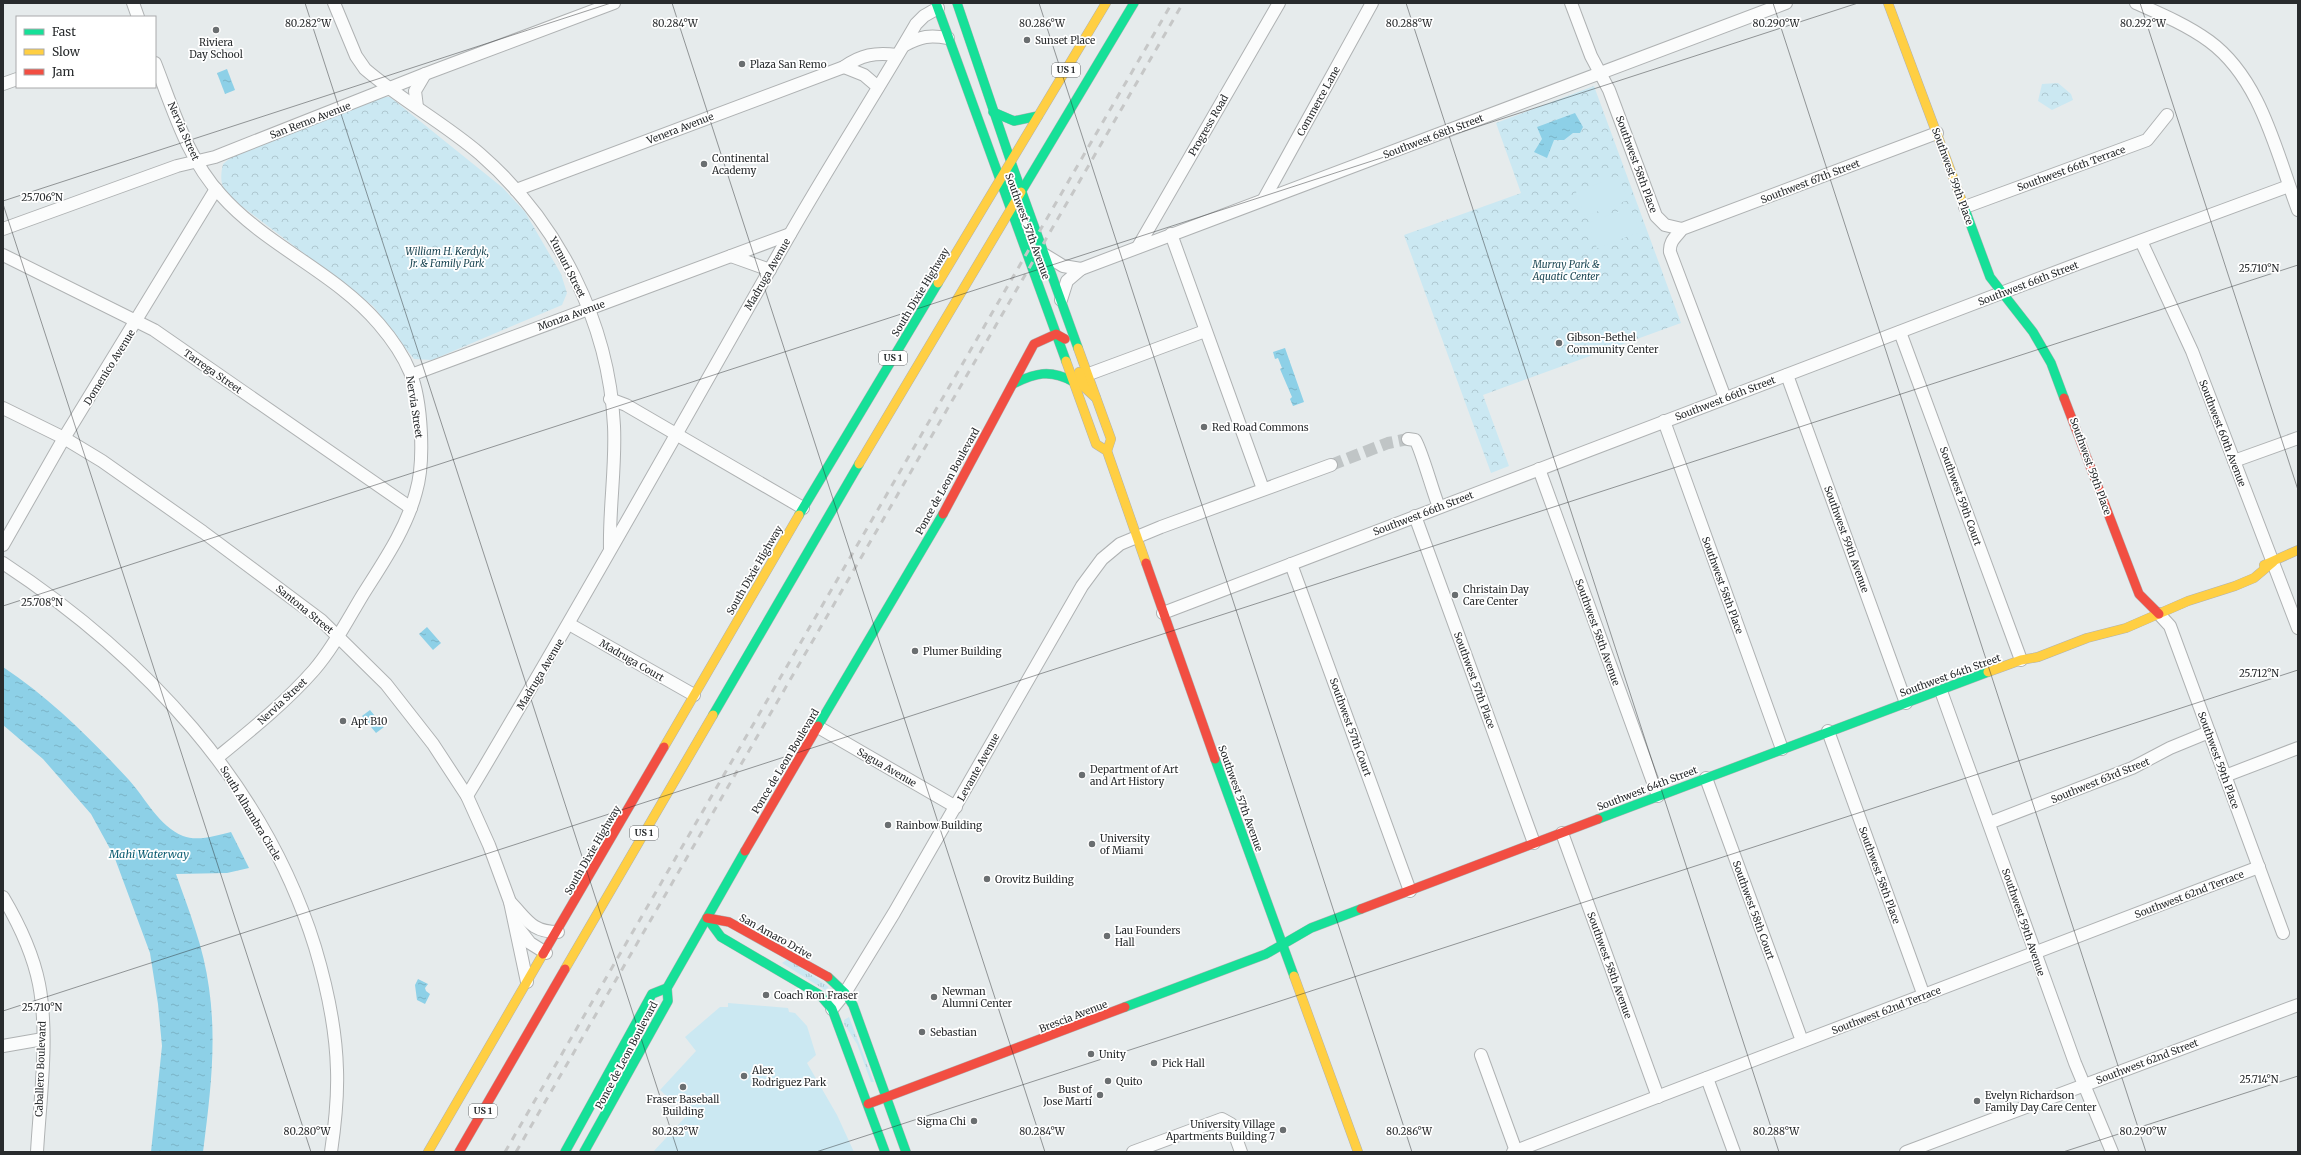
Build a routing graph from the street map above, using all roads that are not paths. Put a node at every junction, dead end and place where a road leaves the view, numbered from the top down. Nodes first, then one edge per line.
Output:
1 (133, 3) edge
2 (334, 3) edge
3 (614, 3) edge
4 (957, 3) edge
5 (1106, 3) edge
6 (1134, 3) edge
7 (1279, 3) edge
8 (1372, 3) edge
9 (1571, 3) edge
10 (1786, 3) edge
11 (1888, 3) edge
12 (2136, 3) edge
13 (938, 5) edge
14 (138, 16) edge
15 (948, 38) junction
16 (970, 42) junction
17 (905, 45) junction
18 (897, 55) junction
19 (156, 67) edge
20 (844, 67) junction
21 (1600, 73) junction
22 (426, 74) junction
23 (16, 79) edge
24 (3, 84) edge
25 (878, 86) junction
26 (391, 88) junction
27 (417, 107) junction
28 (993, 112) junction
29 (2167, 115) dead end
30 (1038, 116) junction
31 (1937, 133) junction
32 (196, 161) junction
33 (1011, 162) junction
34 (1000, 181) junction
35 (2289, 186) junction
36 (216, 189) junction
37 (516, 190) junction
38 (1021, 192) junction
39 (1264, 199) junction
40 (1965, 207) junction
41 (1010, 209) junction
42 (2298, 210) edge
43 (3, 229) edge
44 (1682, 229) junction
45 (790, 234) junction
46 (1171, 234) junction
47 (2141, 241) junction
48 (1138, 247) junction
49 (3, 255) edge
50 (1045, 255) junction
51 (731, 256) junction
52 (1081, 269) junction
53 (770, 270) junction
54 (2003, 293) junction
55 (1061, 300) junction
56 (588, 309) junction
57 (137, 321) junction
58 (1205, 331) junction
59 (1900, 332) junction
60 (1056, 334) junction
61 (1089, 374) junction
62 (411, 375) junction
63 (1787, 375) junction
64 (1072, 381) junction
65 (1013, 384) junction
66 (610, 398) junction
67 (1096, 398) junction
68 (1725, 398) junction
69 (3, 408) edge
70 (1664, 421) junction
71 (675, 435) junction
72 (64, 438) junction
73 (2298, 438) edge
74 (1408, 439) dead end
75 (1107, 451) junction
76 (2234, 461) junction
77 (1331, 465) tunnel mouth
78 (1539, 469) junction
79 (848, 482) junction
80 (1263, 489) junction
81 (832, 492) dead end
82 (819, 503) dead end
83 (1439, 507) junction
84 (411, 508) junction
85 (802, 508) junction
86 (1415, 516) junction
87 (807, 522) dead end
88 (805, 535) dead end
89 (1137, 537) junction
90 (3, 545) edge
91 (610, 550) junction
92 (2298, 550) edge
93 (804, 558) junction
94 (2273, 562) junction
95 (3, 563) edge
96 (1291, 564) junction
97 (2209, 584) dead end
98 (2161, 600) dead end
99 (2150, 605) junction
100 (2141, 610) dead end
101 (1163, 613) junction
102 (2159, 614) junction
103 (2296, 616) edge
104 (569, 624) junction
105 (2298, 628) edge
106 (338, 636) junction
107 (2057, 639) dead end
108 (2021, 660) junction
109 (737, 672) junction
110 (720, 681) dead end
111 (1941, 690) junction
112 (707, 693) dead end
113 (694, 695) junction
114 (1906, 703) junction
115 (697, 710) dead end
116 (693, 727) dead end
117 (818, 727) junction
118 (1828, 731) junction
119 (2209, 732) junction
120 (696, 744) junction
121 (2298, 748) edge
122 (1782, 749) junction
123 (218, 757) junction
124 (2225, 776) junction
125 (1706, 778) junction
126 (467, 796) junction
127 (1658, 796) junction
128 (956, 807) junction
129 (1989, 823) junction
130 (1562, 833) junction
131 (1534, 843) junction
132 (2259, 867) junction
133 (1410, 891) junction
134 (3, 897) edge
135 (510, 902) junction
136 (707, 918) junction
137 (514, 920) junction
138 (592, 923) junction
139 (558, 932) junction
140 (2283, 933) dead end
141 (572, 935) dead end
142 (562, 943) dead end
143 (1283, 945) junction
144 (2035, 953) junction
145 (548, 957) junction
146 (551, 973) dead end
147 (527, 983) junction
148 (667, 988) junction
149 (551, 993) junction
150 (845, 993) junction
151 (1924, 996) junction
152 (2298, 1005) edge
153 (832, 1009) junction
154 (43, 1039) junction
155 (1802, 1041) junction
156 (3, 1046) edge
157 (1481, 1055) dead end
158 (1707, 1078) junction
159 (2085, 1085) junction
160 (1658, 1097) junction
161 (886, 1098) junction
162 (868, 1104) junction
163 (37, 1152) edge
164 (331, 1152) edge
165 (428, 1152) edge
166 (459, 1152) edge
167 (565, 1152) edge
168 (584, 1152) edge
169 (885, 1152) edge
170 (906, 1152) edge
171 (1133, 1152) edge
172 (1242, 1152) edge
173 (1358, 1152) edge
174 (1515, 1152) edge
175 (1734, 1152) edge
176 (1906, 1152) edge
177 (2112, 1152) edge

1 - 14 street
2 - 26 street, Yumuri Street
3 - 22 street, San Remo Avenue
4 - 16 main road
5 - 30 main road, South Dixie Highway / US 1
6 - 38 main road, US 1
7 - 48 street, Progress Road
8 - 39 street, Commerce Lane
9 - 21 street, Southwest 58th Place
10 - 21 street, Southwest 68th Street
11 - 31 main road, Southwest 59th Place
12 - 35 street
13 - 15 main road, Southwest 57th Avenue
13 - 16 main road
13 - 17 street, Madruga Avenue
15 - 17 street
15 - 34 main road, Southwest 57th Avenue
16 - 28 main road
17 - 18 street, Madruga Avenue
18 - 20 street, Venera Avenue
18 - 25 street, Madruga Avenue
19 - 32 street, Nervia Street
20 - 25 street
20 - 37 street, Venera Avenue
21 - 39 street, Southwest 68th Street
21 - 44 street, Southwest 58th Place
22 - 26 street, San Remo Avenue
22 - 27 street
23 - 24 street
25 - 45 street, Madruga Avenue
26 - 27 street, Yumuri Street
26 - 32 street, San Remo Avenue
27 - 37 street, Yumuri Street
28 - 30 main road
28 - 33 main road, Southwest 57th Avenue
29 - 40 street, Southwest 66th Terrace
30 - 33 main road, South Dixie Highway / US 1
31 - 40 main road, Southwest 59th Place
31 - 44 street, Southwest 67th Street
32 - 36 street, Nervia Street
32 - 43 street, San Remo Avenue
33 - 34 main road, South Dixie Highway / US 1
33 - 38 main road, Southwest 57th Avenue
34 - 41 main road, Southwest 57th Avenue
34 - 85 main road, South Dixie Highway / US 1
35 - 42 street
35 - 47 street, Southwest 66th Street
36 - 57 street, Domenico Avenue
36 - 62 street, Nervia Street
37 - 56 street, Yumuri Street
38 - 41 main road, US 1
38 - 50 main road, Southwest 57th Avenue
39 - 46 street, Southwest 68th Street
40 - 54 main road, Southwest 59th Place
41 - 60 main road, Southwest 57th Avenue
41 - 79 main road, US 1
44 - 68 street
45 - 51 street, Monza Avenue
45 - 53 street, Madruga Avenue
46 - 48 street, Southwest 68th Street
46 - 58 street
47 - 54 street, Southwest 66th Street
47 - 76 street, Southwest 60th Avenue
48 - 52 street, Southwest 68th Street
49 - 57 street, Tarrega Street
50 - 52 street
50 - 55 main road, Southwest 57th Avenue
51 - 53 street
51 - 56 street, Monza Avenue
52 - 55 street, Southwest 68th Street
53 - 71 street, Madruga Avenue
54 - 59 street, Southwest 66th Street
54 - 99 main road, Southwest 59th Place
55 - 61 main road, Southwest 57th Avenue
56 - 62 street, Monza Avenue
56 - 66 street, Yumuri Street
57 - 72 street, Domenico Avenue
57 - 84 street, Tarrega Street
58 - 61 street
58 - 80 street
59 - 63 street, Southwest 66th Street
59 - 108 street, Southwest 59th Court
60 - 64 main road, Southwest 57th Avenue
60 - 65 main road, Ponce de Leon Boulevard
60 - 67 main road
61 - 67 main road, Southwest 57th Avenue
62 - 84 street, Nervia Street
63 - 68 street, Southwest 66th Street
63 - 114 street, Southwest 59th Avenue
64 - 65 main road
64 - 75 main road, Southwest 57th Avenue
65 - 117 main road, Ponce de Leon Boulevard
66 - 71 street
66 - 91 street
67 - 75 main road, Southwest 57th Avenue
68 - 70 street, Southwest 66th Street
69 - 72 street, Santona Street
70 - 78 street, Southwest 66th Street
70 - 122 street, Southwest 58th Place
71 - 85 street
71 - 91 street, Madruga Avenue
72 - 90 street, Domenico Avenue
72 - 106 street, Santona Street
73 - 76 street
74 - 83 street
75 - 89 main road, Southwest 57th Avenue
76 - 94 street, Southwest 60th Avenue
77 - 80 street, Levante Avenue
78 - 83 street, Southwest 66th Street
78 - 127 street, Southwest 58th Avenue
79 - 81 main road
79 - 93 main road, US 1
80 - 89 street, Levante Avenue
82 - 85 main road
83 - 86 street, Southwest 66th Street
84 - 106 street, Nervia Street
85 - 87 main road
85 - 113 main road, South Dixie Highway / US 1
86 - 96 street, Southwest 66th Street
86 - 131 street, Southwest 57th Place
88 - 93 main road
89 - 101 main road, Southwest 57th Avenue
89 - 128 street, Levante Avenue
91 - 104 street, Madruga Avenue
92 - 94 main road, Southwest 64th Street
93 - 109 main road, US 1
94 - 97 main road, Southwest 64th Street
94 - 102 main road, Southwest 64th Street
94 - 103 street, Southwest 60th Avenue
95 - 123 street, South Alhambra Circle
96 - 101 street, Southwest 66th Street
96 - 133 street, Southwest 57th Court
98 - 99 main road
99 - 100 main road
99 - 102 main road, Southwest 59th Place
101 - 143 main road, Southwest 57th Avenue
102 - 108 main road, Southwest 64th Street
102 - 119 street, Southwest 59th Place
103 - 105 street, Southwest 60th Avenue
104 - 113 street, Madruga Court
104 - 126 street, Madruga Avenue
106 - 123 street, Nervia Street
106 - 126 street, Santona Street
107 - 108 main road, Southwest 64th Street
108 - 111 main road, Southwest 64th Street
109 - 110 main road
109 - 120 main road, US 1
111 - 114 main road, Southwest 64th Street
111 - 129 street, Southwest 59th Avenue
112 - 113 main road
113 - 115 main road
113 - 139 main road, South Dixie Highway / US 1
114 - 118 main road, Southwest 64th Street
116 - 120 main road
117 - 128 street, Sagua Avenue
117 - 136 main road, Ponce de Leon Boulevard
118 - 122 main road, Southwest 64th Street
118 - 151 street, Southwest 58th Place
119 - 124 street, Southwest 59th Place
119 - 129 street, Southwest 63rd Street
120 - 138 main road, US 1
121 - 124 street
122 - 125 main road, Southwest 64th Street
123 - 164 street, South Alhambra Circle
124 - 132 street, Southwest 59th Place
125 - 127 main road, Southwest 64th Street
125 - 155 street, Southwest 58th Court
126 - 135 street, Santona Street
127 - 130 main road, Southwest 64th Street
128 - 150 street, Levante Avenue
129 - 144 street, Southwest 59th Avenue
130 - 131 main road, Southwest 64th Street
130 - 160 street, Southwest 58th Avenue
131 - 133 main road, Southwest 64th Street
132 - 140 street, Southwest 59th Place
132 - 144 street, Southwest 62nd Terrace
133 - 143 main road, Southwest 64th Street
134 - 154 street, Caballero Boulevard
135 - 137 street, Santona Street
135 - 139 street, Santona Street
136 - 148 main road, Ponce de Leon Boulevard
136 - 150 main road, San Amaro Drive
136 - 153 main road
137 - 145 street, Santona Street
137 - 147 street, Santona Street
138 - 141 main road
138 - 149 main road, US 1
139 - 145 main road, South Dixie Highway / US 1
142 - 145 main road
143 - 161 main road, Brescia Avenue
143 - 173 main road, Southwest 57th Avenue
144 - 151 street, Southwest 62nd Terrace
144 - 159 street, Southwest 59th Avenue
145 - 147 main road, South Dixie Highway / US 1
146 - 149 main road
147 - 165 main road, South Dixie Highway / US 1
148 - 167 main road
148 - 168 main road, Ponce de Leon Boulevard
149 - 166 main road, US 1
150 - 153 street, Levante Avenue
150 - 161 main road, San Amaro Drive
151 - 155 street, Southwest 62nd Terrace
152 - 159 street, Southwest 62nd Street
153 - 162 main road
154 - 156 street
154 - 163 street, Caballero Boulevard
155 - 158 street, Southwest 62nd Terrace
157 - 174 street
158 - 160 street, Southwest 62nd Terrace
158 - 175 street
159 - 176 street, Southwest 62nd Street
159 - 177 street, Southwest 59th Avenue
160 - 174 street, Southwest 62nd Terrace
161 - 162 main road, Brescia Avenue
161 - 170 main road, San Amaro Drive
162 - 169 main road
171 - 172 street

